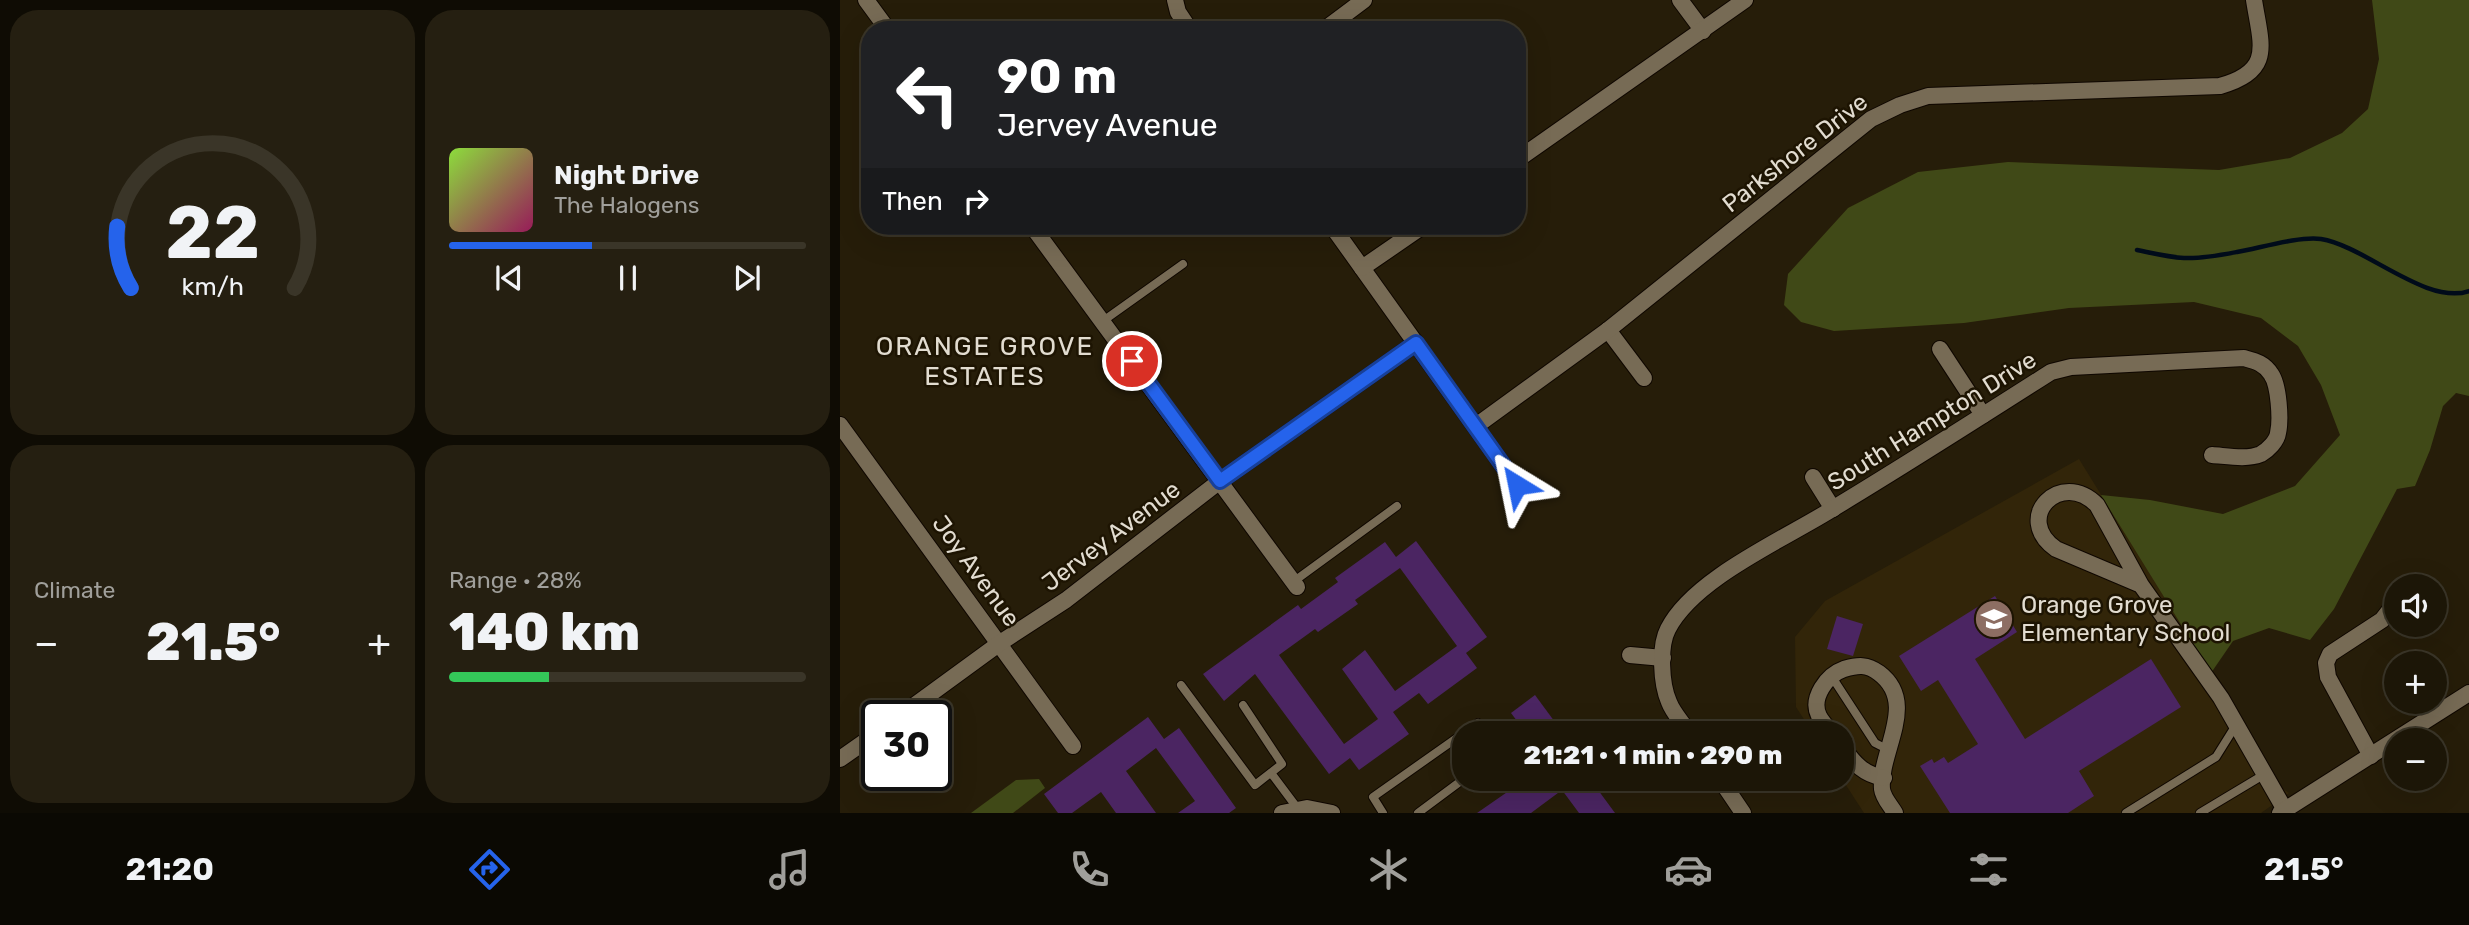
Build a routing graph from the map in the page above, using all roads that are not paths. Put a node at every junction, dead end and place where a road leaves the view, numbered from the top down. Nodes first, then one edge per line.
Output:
1 (866, 0) edge
2 (1175, 0) edge
3 (1364, 0) edge
4 (1681, 0) edge
5 (1745, 0) edge
6 (2254, 0) edge
7 (881, 21) edge
8 (1184, 21) edge
9 (1336, 21) edge
10 (1703, 31) junction
11 (1526, 154) edge
12 (1039, 235) edge
13 (1338, 235) edge
14 (1410, 235) edge
15 (1182, 264) dead end
16 (1362, 268) junction
17 (1103, 321) junction
18 (1608, 330) junction
19 (1416, 343) junction
20 (1940, 349) dead end
21 (1644, 378) dead end
22 (1983, 415) junction
23 (840, 425) edge
24 (1476, 426) junction
25 (2212, 456) dead end
26 (1813, 477) dead end
27 (1220, 481) junction
28 (1517, 485) dead end
29 (1397, 506) dead end
30 (1833, 509) junction
31 (1295, 585) joint
32 (2141, 585) junction
33 (2384, 618) edge
34 (1000, 643) junction
35 (1630, 655) dead end
36 (1663, 658) junction
37 (1832, 677) junction
38 (1181, 685) dead end
39 (2469, 693) edge
40 (922, 700) edge
41 (1243, 705) dead end
42 (1681, 721) edge
43 (1823, 721) edge
44 (2236, 725) junction
45 (1452, 741) edge
46 (861, 744) edge
47 (1073, 746) dead end
48 (1889, 750) junction
49 (2371, 756) junction
50 (840, 759) edge
51 (1854, 762) edge
52 (1271, 773) junction
53 (2265, 774) junction
54 (1884, 778) junction
55 (1452, 788) edge
56 (1728, 791) edge
57 (1290, 811) edge
58 (2283, 811) edge
59 (1332, 813) edge
60 (1383, 813) edge
61 (1418, 813) edge
62 (1743, 813) edge
63 (1895, 813) edge
64 (2126, 813) edge
65 (2200, 813) edge

1 - 7 street
2 - 8 street
3 - 9 street
4 - 10 street
5 - 10 street
6 - 18 street, Parkshore Drive
10 - 11 street
12 - 17 street
13 - 16 street
14 - 16 street
15 - 17 lane
16 - 19 street
17 - 27 street
18 - 21 street
18 - 24 street, Parkshore Drive
19 - 24 street
19 - 27 street, Jervey Avenue
20 - 22 street
22 - 25 street, South Hampton Drive
22 - 30 street, South Hampton Drive
23 - 34 street, Joy Avenue
24 - 28 street
26 - 30 street
27 - 31 street
27 - 34 street, Jervey Avenue
29 - 31 lane
30 - 36 street, South Hampton Drive
32 - 32 street
32 - 44 street
33 - 49 street
34 - 40 street, Jervey Avenue
34 - 47 street, Joy Avenue
35 - 36 street
36 - 42 street, South Hampton Drive
37 - 43 street
37 - 48 lane
37 - 48 street
38 - 52 lane
39 - 49 street
41 - 52 lane
44 - 53 street
44 - 64 lane
45 - 60 lane
46 - 50 street
48 - 54 street
49 - 58 street
51 - 54 street
52 - 57 lane
53 - 58 street
53 - 65 lane
54 - 63 street
55 - 61 lane
56 - 62 street
57 - 59 street

